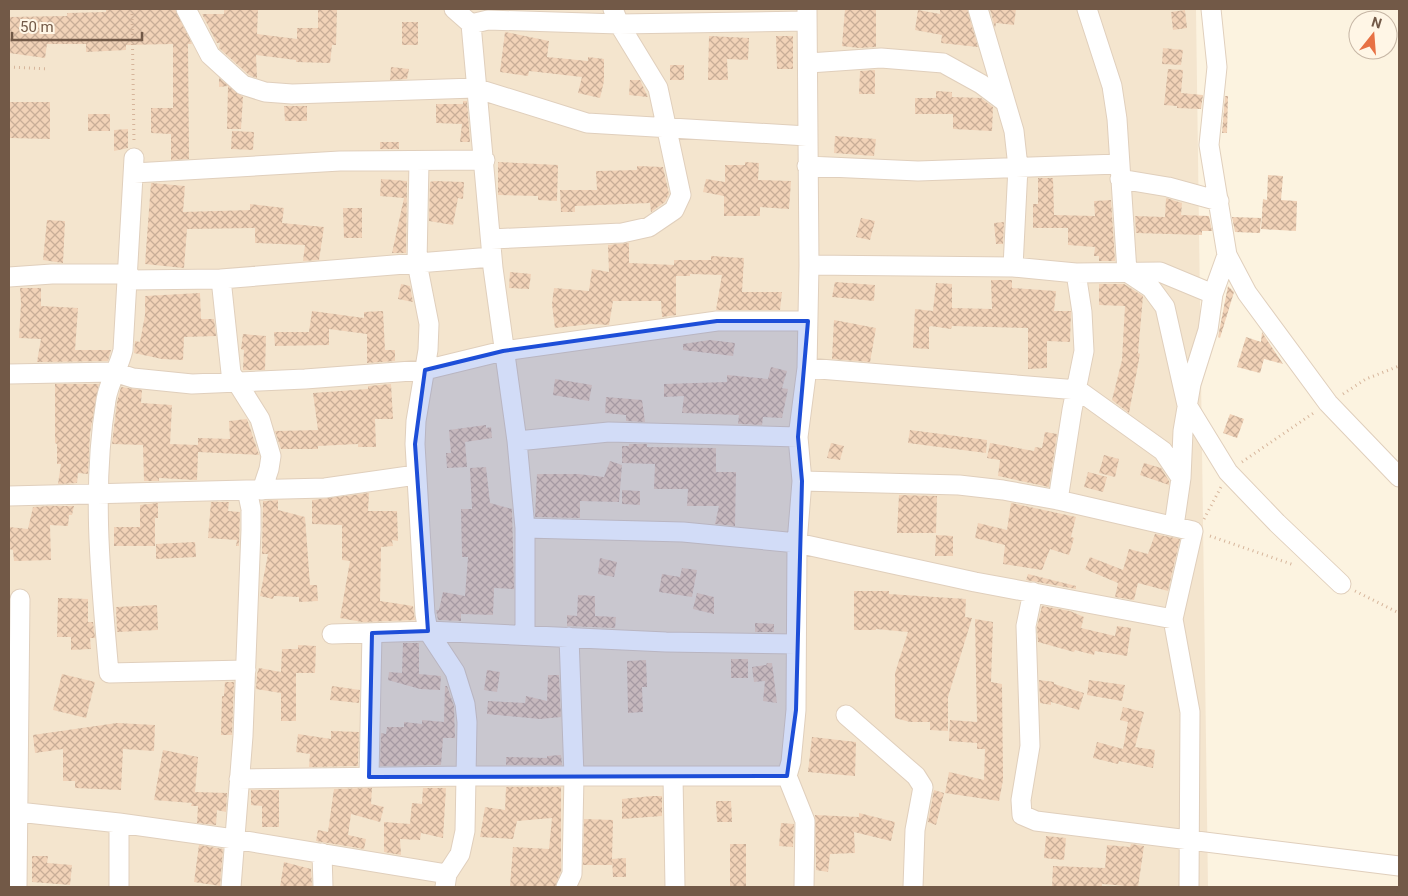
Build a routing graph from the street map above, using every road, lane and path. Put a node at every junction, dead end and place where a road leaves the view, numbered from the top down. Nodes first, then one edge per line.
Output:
1 (132, 9) edge
2 (186, 9) edge
3 (454, 9) edge
4 (978, 9) edge
5 (1088, 9) edge
6 (1211, 9) edge
7 (807, 15) edge
8 (616, 16) edge
9 (471, 24) junction
10 (809, 63) junction
11 (9, 67) edge
12 (48, 69) dead end
13 (475, 88) junction
14 (1005, 102) junction
15 (668, 127) junction
16 (807, 136) junction
17 (485, 160) junction
18 (419, 162) junction
19 (134, 166) junction
20 (806, 166) junction
21 (1018, 168) junction
22 (1119, 172) junction
23 (1218, 201) junction
24 (491, 248) junction
25 (1227, 255) junction
26 (417, 262) junction
27 (809, 265) junction
28 (1013, 267) junction
29 (1076, 272) junction
30 (1127, 272) junction
31 (9, 276) edge
32 (128, 277) junction
33 (221, 279) junction
34 (1213, 294) junction
35 (808, 321) junction
36 (503, 351) junction
37 (1399, 366) edge
38 (806, 368) junction
39 (425, 370) junction
40 (114, 372) junction
41 (9, 374) edge
42 (237, 383) junction
43 (1078, 390) junction
44 (1328, 403) junction
45 (1187, 405) junction
46 (798, 437) junction
47 (517, 442) junction
48 (1228, 472) junction
49 (416, 475) junction
50 (1399, 477) edge
51 (1181, 478) junction
52 (802, 481) junction
53 (254, 490) junction
54 (98, 494) junction
55 (9, 496) edge
56 (1058, 500) junction
57 (1174, 526) junction
58 (525, 528) junction
59 (1193, 530) junction
60 (797, 543) junction
61 (1342, 584) dead end
62 (1033, 592) junction
63 (20, 600) dead end
64 (1173, 619) junction
65 (428, 631) junction
66 (372, 633) junction
67 (332, 634) dead end
68 (525, 634) junction
69 (569, 637) junction
70 (796, 644) junction
71 (246, 670) junction
72 (846, 715) dead end
73 (467, 776) junction
74 (574, 776) junction
75 (787, 776) junction
76 (369, 777) junction
77 (673, 777) junction
78 (239, 780) junction
79 (13, 811) edge
80 (118, 823) junction
81 (234, 839) junction
82 (1189, 840) junction
83 (322, 853) junction
84 (1399, 866) edge
85 (446, 881) edge
86 (17, 887) edge
87 (119, 887) edge
88 (231, 887) edge
89 (323, 887) edge
90 (566, 887) edge
91 (675, 887) edge
92 (804, 887) edge
93 (913, 887) edge
94 (1189, 887) edge

1 - 19 path
2 - 13 street
3 - 9 street
4 - 14 street
5 - 22 street
6 - 23 street
7 - 8 street
7 - 10 street
8 - 9 street
8 - 15 street
9 - 13 street
10 - 14 street
10 - 16 street
11 - 12 path
13 - 15 street
13 - 17 street
14 - 21 street
15 - 16 street
15 - 24 street
16 - 20 street
17 - 18 street
17 - 24 street
18 - 19 street
18 - 26 street
19 - 32 street
20 - 21 street
20 - 27 street
21 - 22 street
21 - 28 street
22 - 23 street
22 - 30 street
23 - 25 street
24 - 26 street
24 - 36 street
25 - 34 street
25 - 44 street
26 - 33 street
26 - 39 street
27 - 28 street
27 - 35 street
28 - 29 street
29 - 30 street
29 - 43 street
30 - 34 street
30 - 45 street
31 - 32 street
32 - 33 street
32 - 40 street
33 - 42 street
34 - 45 street
35 - 36 street
35 - 38 street
36 - 39 street
36 - 47 street
37 - 44 path
38 - 43 street
38 - 46 street
39 - 42 street
39 - 49 street
40 - 41 street
40 - 42 street
40 - 54 street
42 - 53 street
43 - 51 street
43 - 56 street
44 - 48 path
44 - 50 street
45 - 48 street
45 - 51 street
46 - 47 street
46 - 52 street
47 - 58 street
48 - 59 path
48 - 61 street
49 - 53 street
49 - 65 street
51 - 57 street
52 - 56 street
52 - 60 street
53 - 54 street
53 - 71 street
54 - 55 street
54 - 71 street
56 - 57 street
57 - 59 street
58 - 60 street
58 - 68 street
59 - 64 street
60 - 62 street
60 - 70 street
62 - 64 street
62 - 82 street
63 - 79 street
64 - 82 street
65 - 66 street
65 - 68 street
65 - 73 street
66 - 67 street
66 - 76 street
68 - 69 street
69 - 70 street
69 - 74 street
70 - 75 street
71 - 78 street
72 - 93 street
73 - 74 street
73 - 76 street
73 - 85 street
74 - 77 street
74 - 90 street
75 - 77 street
75 - 92 street
76 - 78 street
77 - 91 street
78 - 81 street
79 - 80 street
79 - 86 street
80 - 81 street
80 - 87 street
81 - 83 street
81 - 88 street
82 - 84 street
82 - 94 street
83 - 85 street
83 - 89 street

